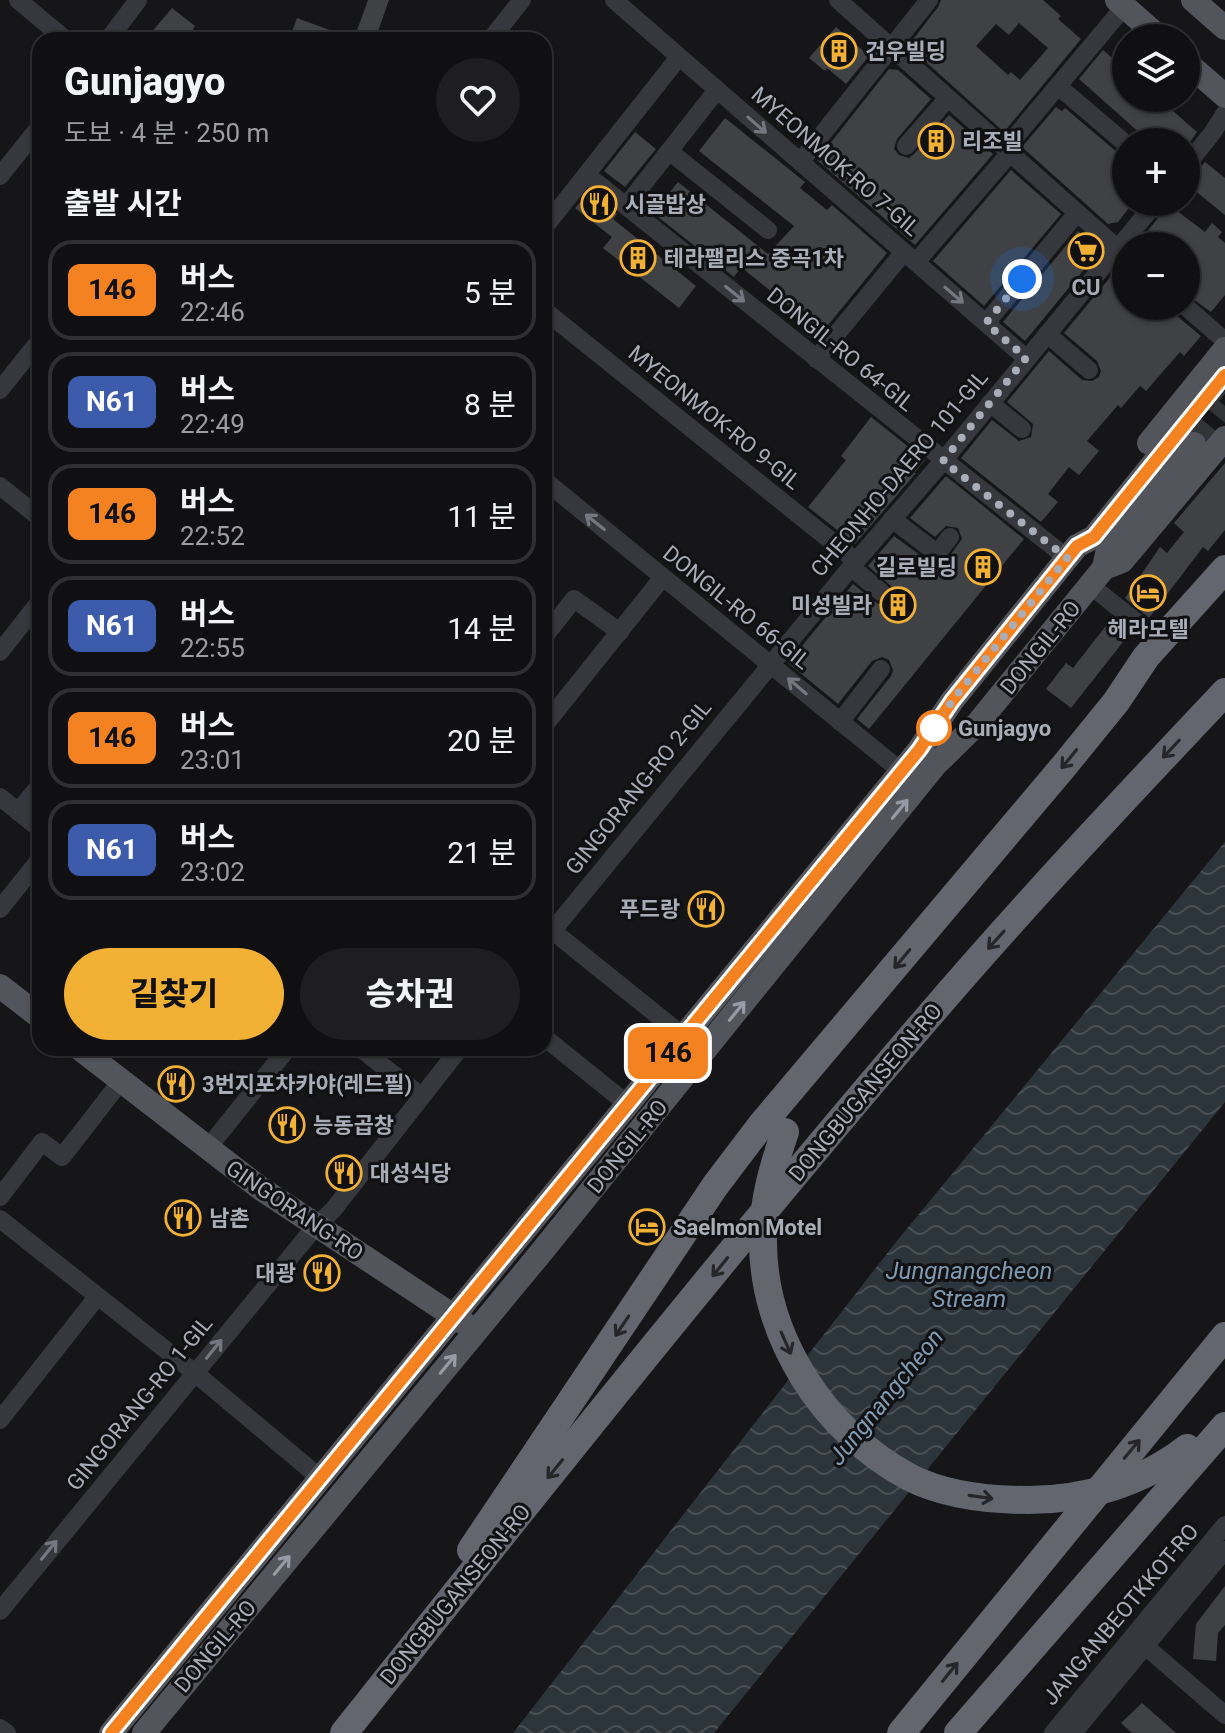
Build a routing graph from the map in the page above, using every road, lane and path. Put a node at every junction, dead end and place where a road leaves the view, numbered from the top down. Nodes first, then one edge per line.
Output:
1 (18, 0) edge
2 (138, 0) edge
3 (522, 0) edge
4 (614, 0) edge
5 (838, 0) edge
6 (929, 0) edge
7 (1193, 0) edge
8 (1120, 3) edge
9 (1144, 24) edge
10 (1225, 28) edge
11 (56, 32) edge
12 (114, 32) edge
13 (496, 32) edge
14 (891, 47) junction
15 (679, 57) junction
16 (1200, 74) edge
17 (1058, 86) junction
18 (717, 90) junction
19 (1225, 96) edge
20 (948, 98) junction
21 (1225, 113) edge
22 (1112, 132) edge
23 (32, 136) edge
24 (906, 146) dead end
25 (1200, 147) edge
26 (669, 151) junction
27 (1008, 151) junction
28 (800, 162) junction
29 (587, 175) junction
30 (0, 176) edge
31 (626, 206) junction
32 (1077, 213) junction
33 (552, 218) edge
34 (768, 230) dead end
35 (1112, 243) edge
36 (910, 257) junction
37 (1112, 263) edge
38 (552, 317) edge
39 (1200, 319) edge
40 (986, 323) junction
41 (1047, 334) junction
42 (1225, 341) edge
43 (1225, 349) edge
44 (32, 350) edge
45 (1026, 358) junction
46 (816, 359) junction
47 (1089, 370) dead end
48 (0, 390) edge
49 (990, 403) junction
50 (1022, 429) dead end
51 (1225, 438) edge
52 (943, 461) junction
53 (0, 486) edge
54 (552, 487) edge
55 (32, 512) edge
56 (892, 519) junction
57 (950, 537) dead end
58 (1072, 552) junction
59 (853, 564) junction
60 (1225, 569) edge
61 (663, 577) junction
62 (1097, 577) junction
63 (881, 592) dead end
64 (1225, 598) edge
65 (32, 611) edge
66 (1140, 625) dead end
67 (552, 627) edge
68 (620, 632) junction
69 (0, 652) edge
70 (770, 664) junction
71 (881, 669) dead end
72 (1225, 692) edge
73 (1116, 702) junction
74 (552, 716) edge
75 (840, 722) junction
76 (901, 771) junction
77 (32, 795) edge
78 (0, 797) edge
79 (18, 812) junction
80 (32, 823) edge
81 (32, 869) edge
82 (0, 909) edge
83 (552, 926) edge
84 (552, 936) edge
85 (0, 986) edge
86 (32, 1011) edge
87 (682, 1035) junction
88 (838, 1036) junction
89 (552, 1043) edge
90 (90, 1056) edge
91 (282, 1056) edge
92 (370, 1056) edge
93 (454, 1056) edge
94 (121, 1081) junction
95 (421, 1096) junction
96 (626, 1103) junction
97 (207, 1149) junction
98 (0, 1197) edge
99 (543, 1205) junction
100 (0, 1219) edge
101 (315, 1227) junction
102 (539, 1255) junction
103 (97, 1297) junction
104 (453, 1315) junction
105 (475, 1332) junction
106 (1225, 1336) edge
107 (195, 1373) junction
108 (1225, 1410) edge
109 (0, 1420) edge
110 (1225, 1426) edge
111 (319, 1477) junction
112 (1225, 1525) edge
113 (1225, 1550) edge
114 (0, 1611) edge
115 (1139, 1640) junction
116 (410, 1650) junction
117 (1225, 1715) edge
118 (0, 1728) edge
119 (7, 1733) edge
120 (111, 1733) edge
121 (144, 1733) edge
122 (344, 1733) edge
123 (901, 1733) edge
124 (958, 1733) edge
125 (1053, 1733) edge
126 (1073, 1733) edge

1 - 11 street
2 - 12 street
3 - 13 street
4 - 15 street, MYEONMOK-RO 7-GIL
5 - 14 street
6 - 14 street
7 - 10 main road
8 - 9 main road
8 - 17 street
14 - 20 street
14 - 28 street
15 - 18 street, MYEONMOK-RO 7-GIL
15 - 29 street
16 - 19 main road
17 - 22 street
17 - 27 street
18 - 26 street
18 -> 28 street, MYEONMOK-RO 7-GIL
20 - 24 street
20 - 27 street
21 - 25 street
23 - 30 street
26 - 31 street
26 - 34 street
27 - 32 street
27 - 36 street
28 - 36 street, MYEONMOK-RO 7-GIL
29 - 31 street, DONGIL-RO 64-GIL
29 - 33 street
31 -> 46 street, DONGIL-RO 64-GIL
32 - 35 street
32 - 40 street
36 -> 40 street, MYEONMOK-RO 7-GIL
36 - 46 street
37 - 41 street, CHEONHO-DAERO 101-GIL
38 - 59 street, MYEONMOK-RO 9-GIL
39 - 42 street
40 - 45 street, MYEONMOK-RO 7-GIL
41 - 45 street, CHEONHO-DAERO 101-GIL
41 - 47 street
43 - 58 main road
44 - 48 street
45 - 49 street, CHEONHO-DAERO 101-GIL
46 - 52 street, DONGIL-RO 64-GIL
49 - 50 street
49 - 52 street, CHEONHO-DAERO 101-GIL
51 - 62 main road
52 - 56 street, CHEONHO-DAERO 101-GIL
52 - 58 street, DONGIL-RO 64-GIL
53 - 55 street
61 -> 54 street, DONGIL-RO 66-GIL
56 - 57 street
56 - 59 street, CHEONHO-DAERO 101-GIL
58 - 62 main road, DONGIL-RO
58 - 76 main road, DONGIL-RO
59 - 63 street, MYEONMOK-RO 9-GIL
59 - 70 street, CHEONHO-DAERO 101-GIL
60 - 73 highway
61 - 68 street
61 - 70 street, DONGIL-RO 66-GIL
62 - 66 street
102 -> 62 main road, DONGIL-RO
64 - 73 highway
65 - 69 street
67 - 68 street
68 - 74 street
75 -> 70 street, DONGIL-RO 66-GIL
70 - 83 street, GINGORANG-RO 2-GIL
71 - 75 street
72 -> 116 highway, DONGBUGANSEON-RO
73 -> 88 highway
75 - 76 street, DONGIL-RO 66-GIL
76 - 87 main road, DONGIL-RO
77 - 79 street
78 - 79 street
79 - 80 street
81 - 82 street
84 - 87 street
85 - 86 main road
87 - 96 main road, DONGIL-RO
88 -> 108 highway, bridge
88 -> 116 highway
89 - 96 street, DONGIL-RO
90 - 94 main road, GINGORANG-RO
91 - 97 street
92 - 95 street
93 - 95 street
94 - 97 main road, GINGORANG-RO
94 - 98 street
95 - 101 street
96 - 99 main road, DONGIL-RO
97 - 101 main road, GINGORANG-RO
99 - 102 main road
99 - 104 main road, DONGIL-RO
100 - 103 street
101 - 104 main road, GINGORANG-RO
107 -> 101 street, GINGORANG-RO 1-GIL
102 - 105 main road, DONGIL-RO
103 - 107 street
103 - 109 street
104 - 105 main road, GINGORANG-RO
104 - 111 main road, DONGIL-RO
121 -> 105 main road, DONGIL-RO
123 -> 106 highway
107 - 111 street
114 -> 107 street, GINGORANG-RO 1-GIL
110 - 124 highway
111 - 120 main road, DONGIL-RO
112 - 115 street, JANGANBEOTKKOT-RO
113 - 115 street, JANGANBEOTKKOT-RO
115 - 117 street
115 - 125 street, JANGANBEOTKKOT-RO
115 - 126 street, JANGANBEOTKKOT-RO
116 - 122 highway, DONGBUGANSEON-RO
118 - 119 street

